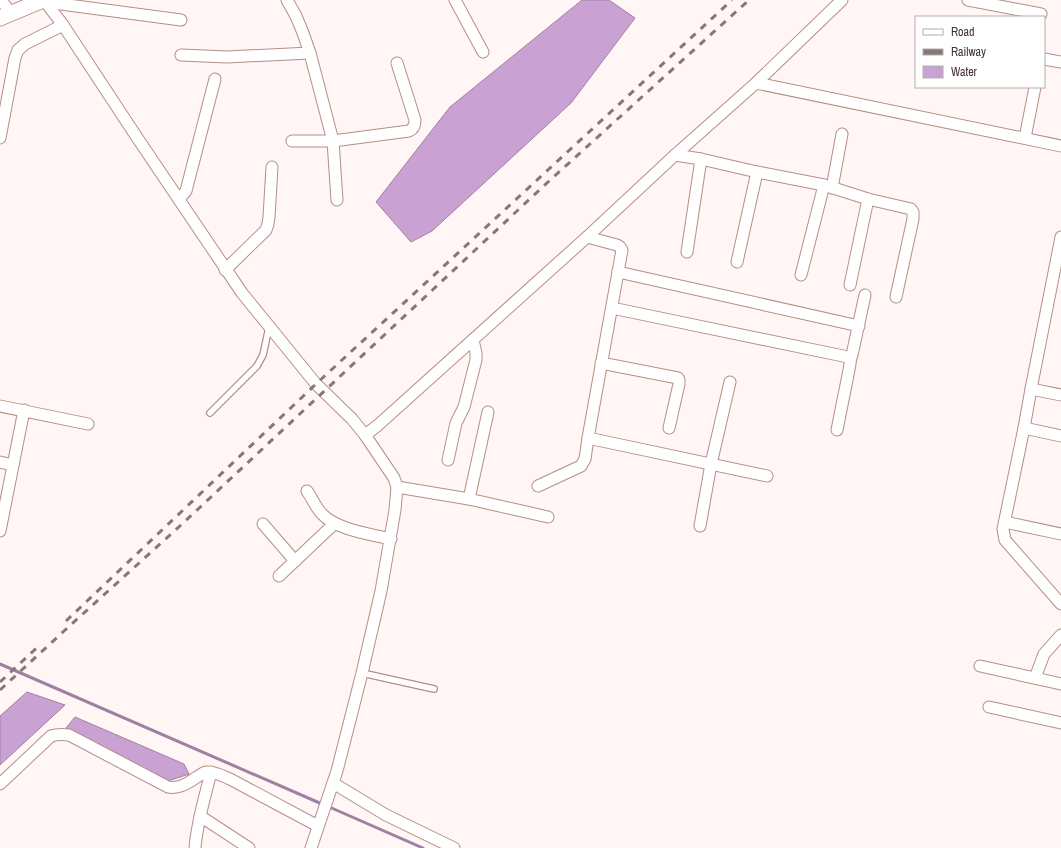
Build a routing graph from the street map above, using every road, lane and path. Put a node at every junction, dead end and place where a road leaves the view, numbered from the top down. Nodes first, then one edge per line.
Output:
1 (1, 0) edge
2 (287, 0) edge
3 (455, 0) edge
4 (842, 0) edge
5 (968, 0) edge
6 (44, 1) edge
7 (1018, 5) edge
8 (1041, 14) dead end
9 (6, 16) edge
10 (181, 20) dead end
11 (63, 25) junction
12 (482, 52) dead end
13 (310, 53) junction
14 (181, 55) dead end
15 (1045, 59) edge
16 (1061, 62) edge
17 (397, 63) dead end
18 (215, 79) dead end
19 (756, 83) junction
20 (1035, 88) edge
21 (2, 122) edge
22 (842, 134) dead end
23 (0, 138) edge
24 (1025, 138) junction
25 (292, 141) dead end
26 (333, 141) junction
27 (1061, 146) edge
28 (675, 155) junction
29 (701, 160) junction
30 (272, 167) dead end
31 (757, 172) junction
32 (828, 186) junction
33 (179, 199) junction
34 (868, 199) junction
35 (337, 200) dead end
36 (587, 237) junction
37 (1061, 237) edge
38 (687, 252) dead end
39 (737, 262) dead end
40 (225, 270) junction
41 (618, 272) junction
42 (801, 275) dead end
43 (850, 285) dead end
44 (865, 295) dead end
45 (896, 298) dead end
46 (612, 308) junction
47 (269, 326) junction
48 (859, 326) junction
49 (473, 340) junction
50 (850, 357) junction
51 (601, 362) junction
52 (730, 382) dead end
53 (1031, 389) junction
54 (1061, 395) edge
55 (0, 406) edge
56 (24, 410) junction
57 (488, 412) dead end
58 (210, 413) dead end
59 (88, 424) dead end
60 (669, 428) dead end
61 (1024, 428) junction
62 (837, 430) dead end
63 (365, 435) junction
64 (1061, 436) edge
65 (588, 438) junction
66 (448, 460) dead end
67 (0, 462) edge
68 (712, 464) junction
69 (13, 465) junction
70 (767, 476) dead end
71 (538, 486) dead end
72 (397, 488) junction
73 (307, 490) dead end
74 (469, 499) junction
75 (548, 517) dead end
76 (1004, 522) junction
77 (263, 524) dead end
78 (334, 524) junction
79 (700, 526) dead end
80 (0, 530) edge
81 (1061, 534) edge
82 (391, 539) junction
83 (295, 560) junction
84 (279, 576) dead end
85 (1061, 604) edge
86 (1061, 635) edge
87 (980, 666) dead end
88 (362, 673) junction
89 (1035, 678) junction
90 (1061, 684) edge
91 (434, 689) dead end
92 (989, 707) dead end
93 (1061, 723) edge
94 (211, 772) junction
95 (333, 783) junction
96 (0, 784) edge
97 (200, 816) junction
98 (318, 826) junction
99 (195, 848) edge
100 (249, 848) edge
101 (311, 848) edge
102 (454, 848) edge

1 - 9 street
2 - 13 street
3 - 12 street
4 - 19 street
5 - 7 street
6 - 9 main road
6 - 10 street
6 - 11 street
7 - 8 street
11 - 21 street
11 - 33 street
13 - 14 street
13 - 26 street
15 - 16 street
17 - 26 street
18 - 33 street
19 - 24 street
19 - 28 street
20 - 24 street
21 - 23 street
22 - 32 street
24 - 27 street
25 - 26 street
26 - 35 street
28 - 29 street
28 - 36 street
29 - 31 street
29 - 38 street
30 - 40 street
31 - 32 street
31 - 39 street
32 - 34 street
32 - 42 street
33 - 40 street
34 - 43 street
34 - 45 street
36 - 41 street
36 - 49 street
37 - 53 street
40 - 47 street
41 - 46 street
41 - 48 street
44 - 48 street
46 - 50 street
46 - 51 street
47 - 58 lane
47 - 63 street
48 - 50 street
49 - 63 street
49 - 66 street
50 - 62 street
51 - 60 street
51 - 65 street
52 - 68 street
53 - 54 street
53 - 61 street
55 - 56 street
56 - 59 street
56 - 69 street
57 - 74 street
61 - 64 street
61 - 76 street
63 - 72 street
65 - 68 street
65 - 71 street
67 - 69 street
68 - 70 street
68 - 79 street
69 - 80 street
72 - 74 street
72 - 82 street
73 - 78 street
74 - 75 street
76 - 81 street
76 - 85 street
77 - 83 street
78 - 82 street
78 - 83 street
82 - 88 street
83 - 84 street
86 - 89 street
87 - 89 street
88 - 91 lane
88 - 95 street
89 - 90 street
92 - 93 street
94 - 96 street
94 - 97 street
94 - 98 street
95 - 98 street
95 - 102 street
97 - 99 street
97 - 100 street
98 - 101 street

